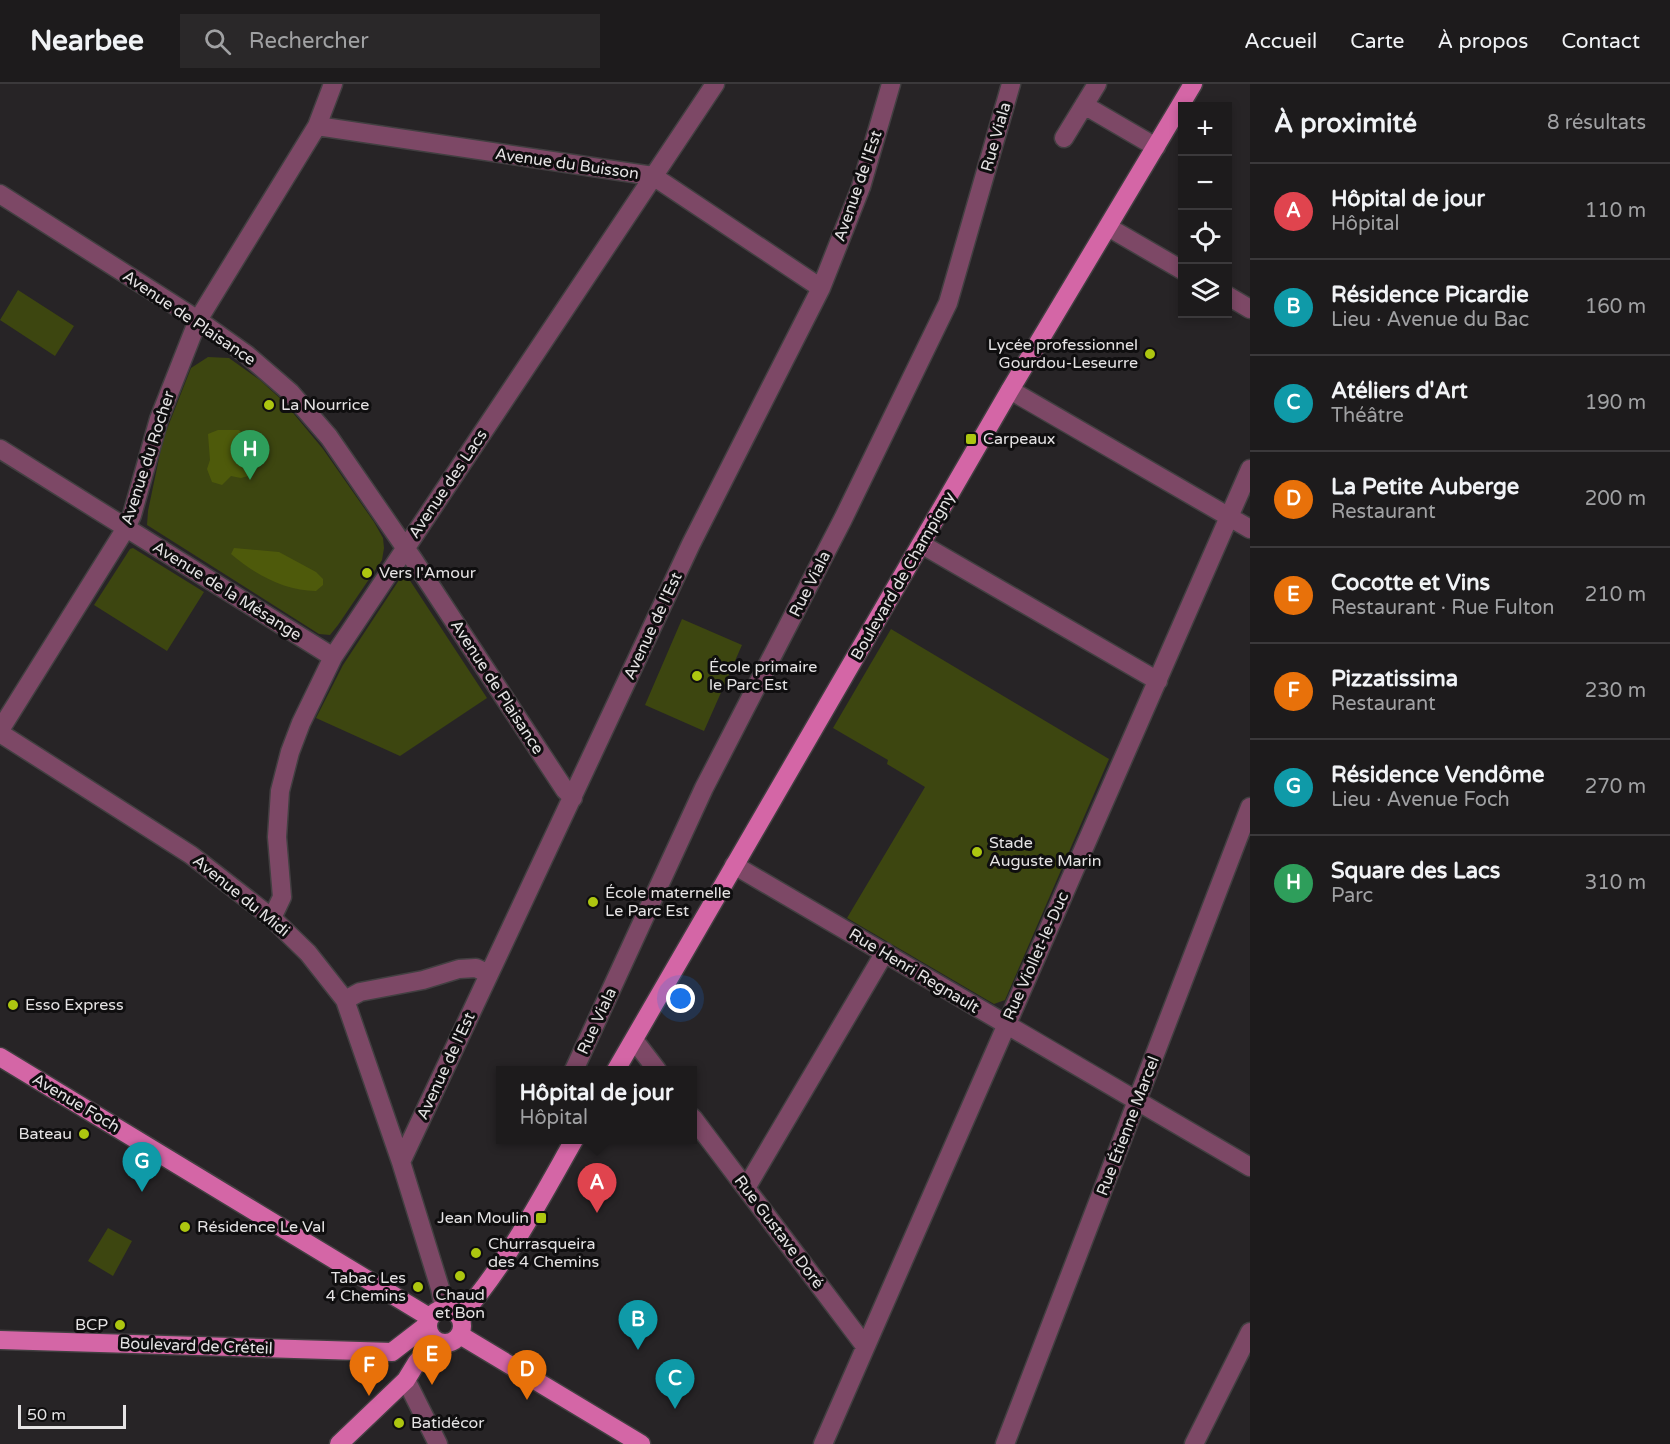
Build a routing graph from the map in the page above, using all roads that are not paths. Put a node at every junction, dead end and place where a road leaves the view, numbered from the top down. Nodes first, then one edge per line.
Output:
1 (333, 84) edge
2 (715, 84) edge
3 (891, 84) edge
4 (1011, 84) edge
5 (1097, 84) edge
6 (1193, 84) edge
7 (1084, 105) junction
8 (317, 126) junction
9 (1064, 138) dead end
10 (1156, 147) junction
11 (653, 176) junction
12 (0, 194) edge
13 (1108, 227) junction
14 (1178, 268) edge
15 (821, 288) junction
16 (1232, 299) edge
17 (1250, 309) edge
18 (198, 320) junction
19 (1011, 390) junction
20 (0, 449) edge
21 (1250, 469) edge
22 (1229, 516) junction
23 (126, 528) junction
24 (1250, 529) edge
25 (921, 544) junction
26 (405, 548) junction
27 (333, 657) junction
28 (1158, 681) junction
29 (0, 731) edge
30 (573, 798) junction
31 (1250, 807) edge
32 (734, 865) junction
33 (272, 918) junction
34 (885, 952) junction
35 (489, 974) junction
36 (345, 1000) junction
37 (1006, 1025) junction
38 (634, 1040) junction
39 (0, 1057) edge
40 (576, 1066) edge
41 (619, 1066) edge
42 (653, 1066) edge
43 (1137, 1102) junction
44 (697, 1123) edge
45 (572, 1144) edge
46 (401, 1162) junction
47 (1250, 1167) edge
48 (746, 1188) junction
49 (439, 1322) junction
50 (1250, 1332) edge
51 (0, 1340) edge
52 (865, 1346) junction
53 (394, 1355) junction
54 (417, 1362) junction
55 (1242, 1367) edge
56 (406, 1380) junction
57 (339, 1444) edge
58 (438, 1444) edge
59 (641, 1444) edge
60 (823, 1444) edge
61 (1005, 1444) edge
62 (1194, 1444) edge

1 - 8 street, Avenue du Rocher
2 - 11 street, Avenue des Lacs
3 - 15 street, Avenue de l'Est
4 - 40 street, Rue Viala
5 - 7 street
6 - 10 main road, Boulevard de Champigny
7 - 9 street
7 - 10 street
8 - 11 street, Avenue du Buisson
8 - 18 street, Avenue du Rocher
10 - 13 main road, Boulevard de Champigny
11 - 15 street, Avenue du Buisson
11 - 26 street, Avenue des Lacs
12 - 18 street, Avenue de Plaisance
13 - 14 street
13 - 19 main road, Boulevard de Champigny
15 - 30 street, Avenue de l'Est
16 - 17 street
18 - 23 street, Avenue du Rocher
18 - 26 street, Avenue de Plaisance
19 - 22 street
19 - 25 main road, Boulevard de Champigny
20 - 23 street, Avenue de la Mésange
21 - 22 street, Rue Viollet-le-Duc
22 - 24 street
22 - 28 street, Rue Viollet-le-Duc
23 - 27 street, Avenue de la Mésange
23 - 29 street, Avenue du Rocher
25 - 28 street
25 - 32 main road, Boulevard de Champigny
26 - 27 street, Avenue des Lacs
26 - 30 street, Avenue de Plaisance
27 - 33 street, Avenue des Lacs
28 - 37 street, Rue Viollet-le-Duc
29 - 33 street, Avenue du Midi
30 - 35 street, Avenue de l'Est
31 - 43 street, Rue Étienne Marcel
32 - 34 street, Rue Henri Regnault
32 - 38 main road, Boulevard de Champigny
33 - 36 street, Avenue du Midi
34 - 37 street, Rue Henri Regnault
34 - 48 street
35 - 36 street
35 - 46 street, Avenue de l'Est
36 - 46 street, Avenue du Midi
37 - 43 street, Rue Henri Regnault
37 - 52 street, Rue Viollet-le-Duc
38 - 41 main road, Boulevard de Champigny
38 - 42 street
39 - 49 main road, Avenue Foch
43 - 47 street, Rue Henri Regnault
43 - 61 street, Rue Étienne Marcel
44 - 48 street, Rue Gustave Doré
45 - 49 main road
46 - 49 street, Avenue du Midi
48 - 52 street, Rue Gustave Doré
49 - 53 main road
49 - 54 main road
49 - 59 main road
50 - 55 street
51 - 53 main road, Boulevard de Créteil
52 - 60 street, Rue Viollet-le-Duc
53 - 54 main road, Boulevard de Créteil
53 - 56 main road
54 - 56 main road
55 - 62 street
56 - 57 main road
56 - 58 street

